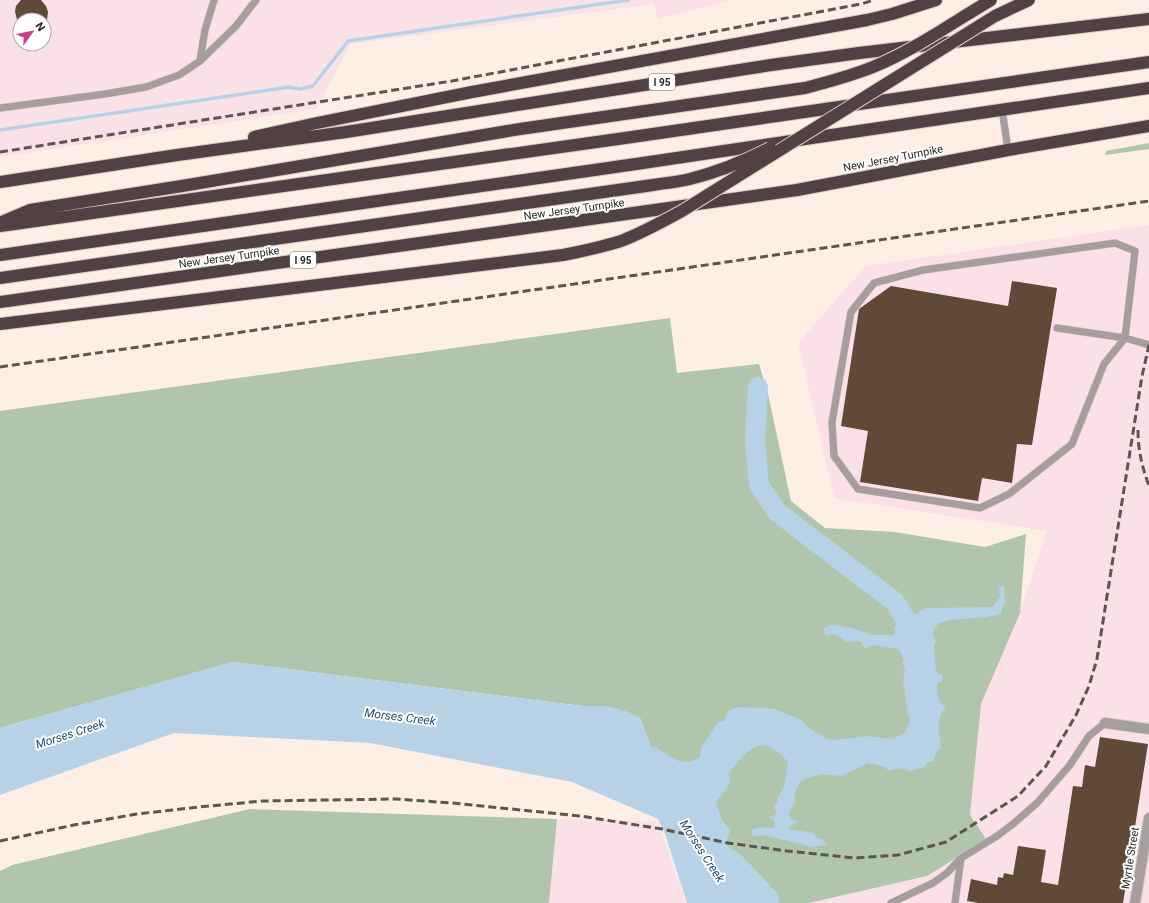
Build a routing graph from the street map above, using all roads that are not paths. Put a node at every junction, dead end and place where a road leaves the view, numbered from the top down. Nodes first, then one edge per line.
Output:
1 (214, 0) edge
2 (256, 0) edge
3 (936, 0) edge
4 (991, 0) edge
5 (1029, 0) edge
6 (1149, 19) edge
7 (200, 61) junction
8 (1149, 62) edge
9 (1149, 88) edge
10 (0, 108) edge
11 (1002, 109) junction
12 (830, 118) junction
13 (1149, 126) edge
14 (1008, 150) junction
15 (177, 155) junction
16 (0, 182) edge
17 (0, 224) edge
18 (0, 255) edge
19 (0, 278) edge
20 (0, 302) edge
21 (0, 324) edge
22 (1057, 328) dead end
23 (1125, 338) junction
24 (1149, 344) edge
25 (1105, 723) joint
26 (1149, 729) edge
27 (1149, 818) edge
28 (961, 858) junction
29 (891, 903) edge
30 (955, 903) edge
31 (1135, 903) edge

1 - 7 lane
2 - 7 lane
3 - 15 highway
4 - 17 highway, bridge
5 - 12 highway, bridge
6 - 15 highway, I 95
7 - 10 lane
8 - 17 highway
9 - 11 highway
11 - 14 lane
11 - 18 highway
12 - 19 highway, bridge
12 - 21 highway, bridge
13 - 14 highway, New Jersey Turnpike / I 95
14 - 20 highway, New Jersey Turnpike / I 95
15 - 16 highway, I 95
22 - 23 lane
23 - 23 lane
23 - 24 lane
25 - 26 street
25 - 28 lane
27 - 31 street, Myrtle Street
28 - 29 lane
28 - 30 lane

